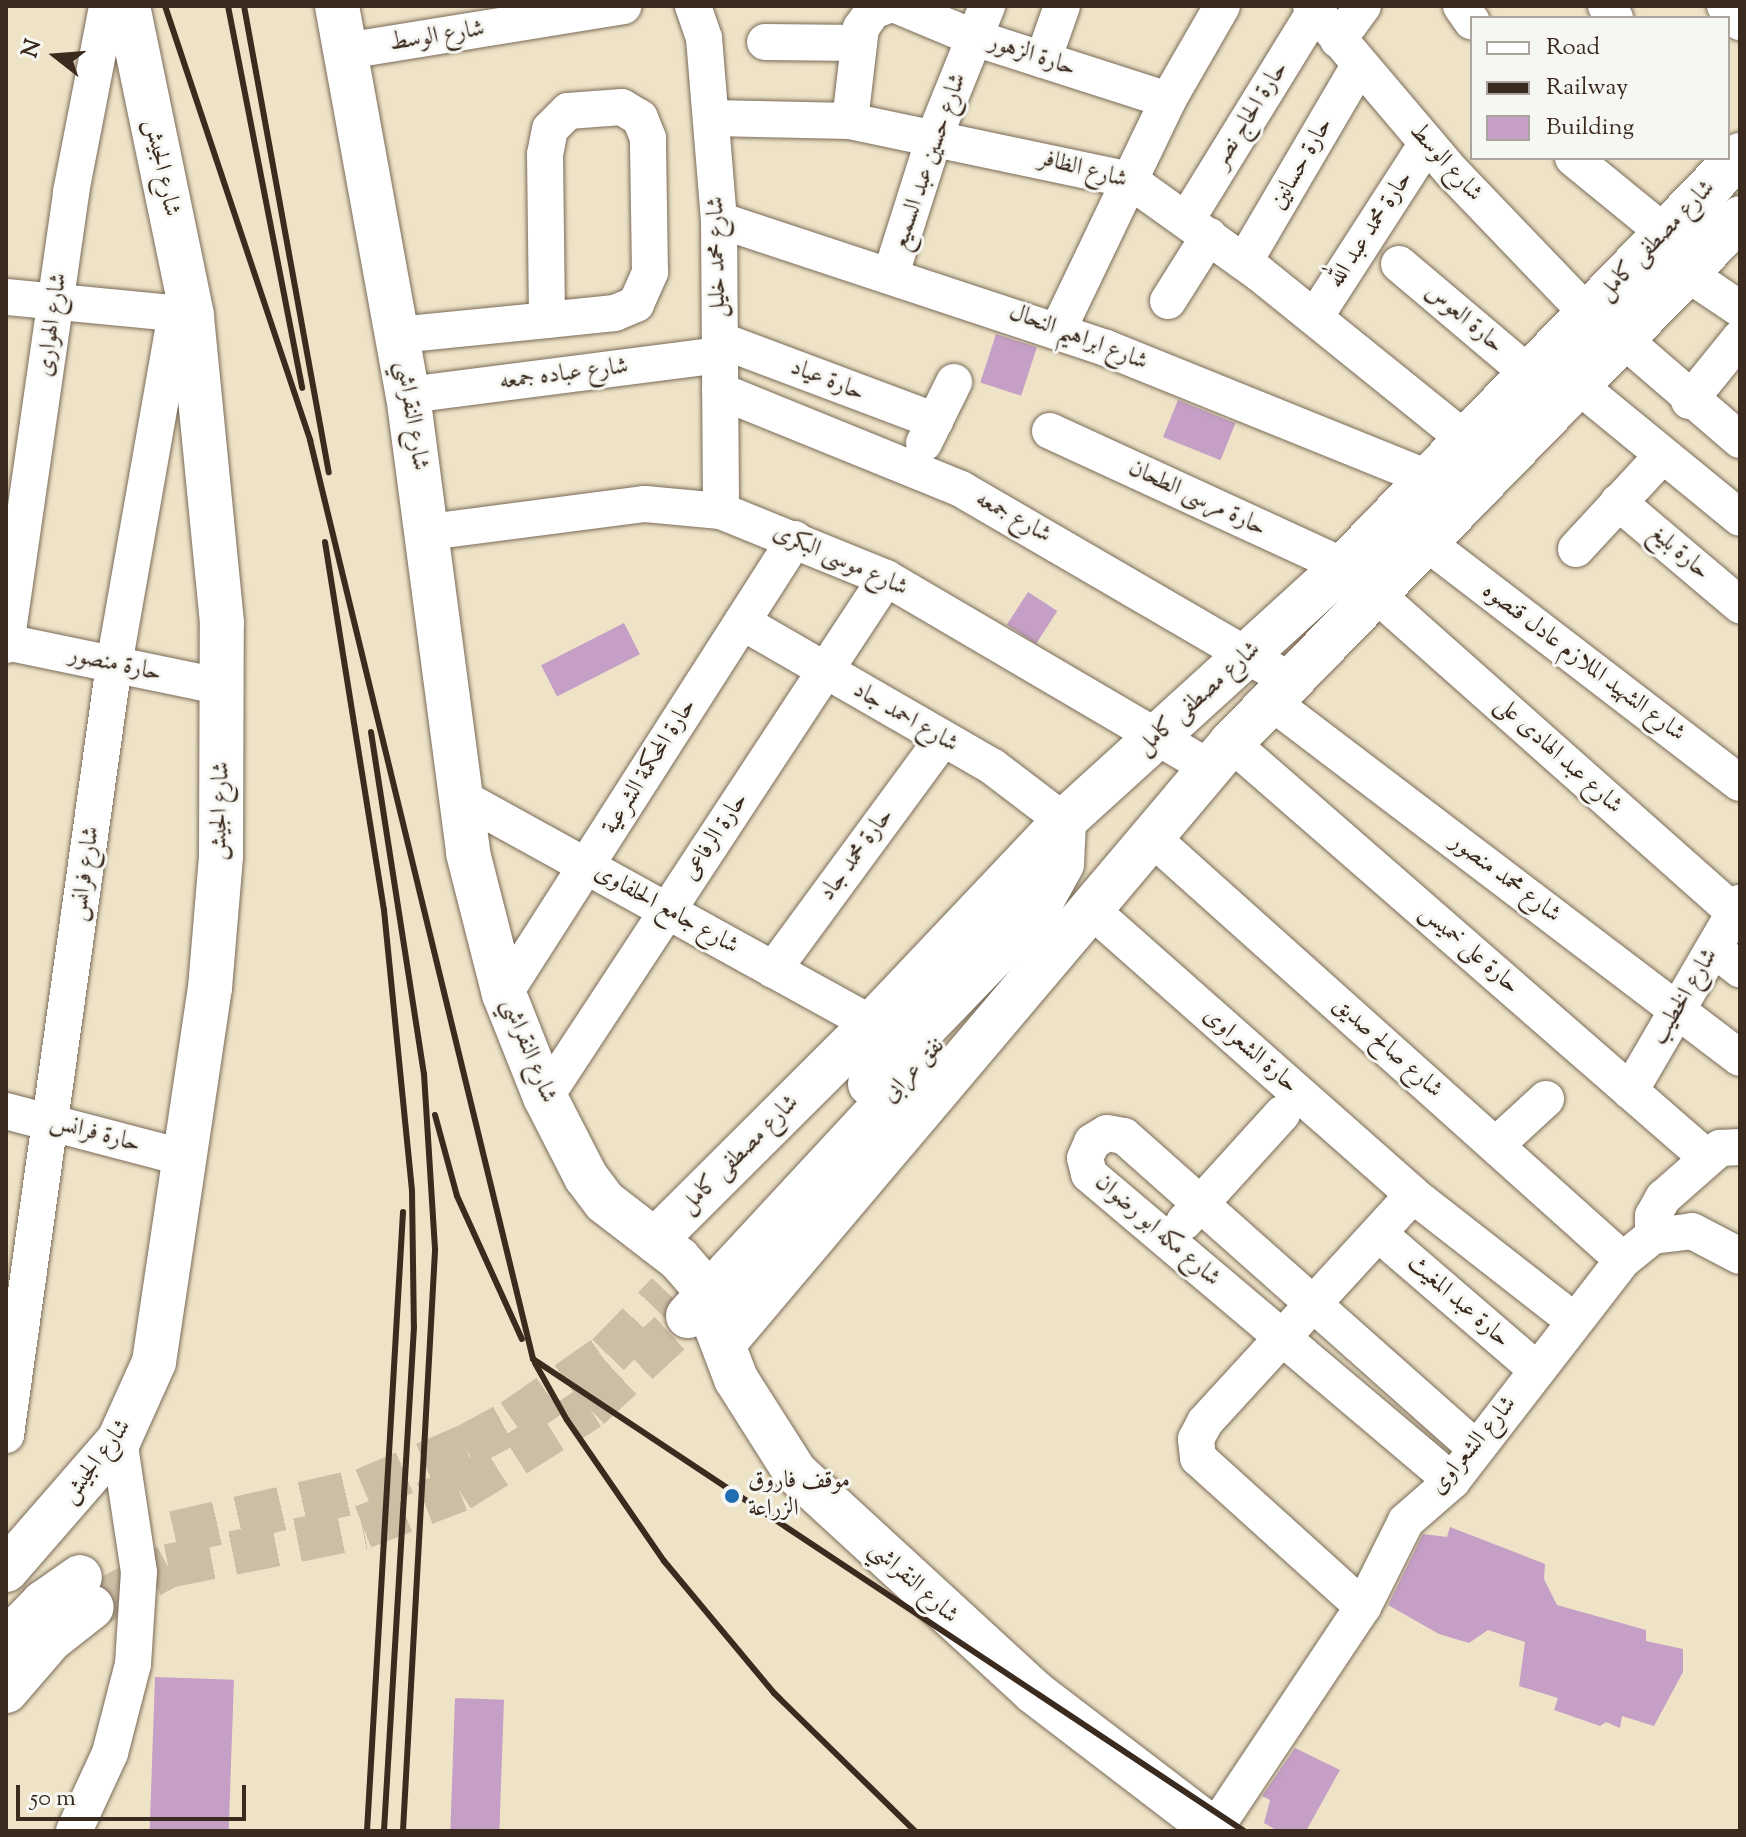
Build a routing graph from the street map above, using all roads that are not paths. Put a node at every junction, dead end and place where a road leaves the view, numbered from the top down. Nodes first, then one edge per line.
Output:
1 (107, 6) edge
2 (128, 6) edge
3 (337, 6) edge
4 (623, 6) edge
5 (693, 6) edge
6 (886, 6) edge
7 (898, 6) edge
8 (1062, 6) edge
9 (1222, 6) edge
10 (1363, 6) edge
11 (1725, 6) edge
12 (1313, 9) edge
13 (981, 22) edge
14 (1740, 22) edge
15 (765, 42) dead end
16 (859, 43) junction
17 (346, 51) junction
18 (1348, 53) junction
19 (1043, 60) junction
20 (1168, 100) junction
21 (712, 118) junction
22 (850, 121) junction
23 (935, 135) junction
24 (1427, 143) junction
25 (1740, 155) edge
26 (1575, 160) edge
27 (1129, 180) junction
28 (1740, 218) edge
29 (719, 220) junction
30 (1198, 228) junction
31 (1665, 233) junction
32 (1244, 262) junction
33 (1399, 264) dead end
34 (891, 274) junction
35 (1688, 274) junction
36 (6, 297) edge
37 (1168, 301) dead end
38 (57, 302) junction
39 (1740, 309) edge
40 (1587, 313) junction
41 (184, 314) junction
42 (1315, 317) junction
43 (547, 320) junction
44 (1058, 330) junction
45 (398, 335) junction
46 (1740, 338) edge
47 (1624, 340) junction
48 (720, 348) junction
49 (1529, 374) junction
50 (954, 382) dead end
51 (1579, 386) junction
52 (720, 391) junction
53 (408, 395) junction
54 (1689, 401) junction
55 (935, 421) junction
56 (1050, 431) dead end
57 (1466, 440) junction
58 (1740, 440) edge
59 (1663, 455) junction
60 (912, 466) junction
61 (1428, 478) junction
62 (17, 497) edge
63 (1618, 502) junction
64 (721, 511) junction
65 (1740, 518) edge
66 (429, 532) junction
67 (795, 539) junction
68 (1427, 543) junction
69 (1576, 549) dead end
70 (1344, 566) junction
71 (886, 578) junction
72 (1377, 595) junction
73 (1740, 605) edge
74 (742, 622) junction
75 (6, 643) edge
76 (1250, 655) junction
77 (114, 665) junction
78 (825, 672) junction
79 (224, 687) junction
80 (1280, 690) junction
81 (1158, 737) junction
82 (942, 740) junction
83 (1220, 755) junction
84 (1740, 783) edge
85 (459, 796) junction
86 (1064, 821) junction
87 (1150, 836) junction
88 (586, 867) junction
89 (1088, 907) junction
90 (668, 909) junction
91 (1738, 911) edge
92 (1727, 959) edge
93 (773, 970) junction
94 (504, 994) junction
95 (1678, 1010) junction
96 (872, 1024) junction
97 (1740, 1058) edge
98 (1630, 1091) junction
99 (545, 1097) junction
100 (1546, 1099) dead end
101 (6, 1111) edge
102 (1282, 1114) dead end
103 (52, 1123) junction
104 (1496, 1145) junction
105 (1740, 1147) edge
106 (1706, 1157) junction
107 (185, 1158) junction
108 (1413, 1195) junction
109 (1200, 1204) junction
110 (1379, 1234) junction
111 (1653, 1236) junction
112 (655, 1240) junction
113 (1167, 1241) junction
114 (1740, 1256) edge
115 (1623, 1260) junction
116 (688, 1294) junction
117 (1313, 1305) junction
118 (1574, 1321) junction
119 (1283, 1338) junction
120 (724, 1343) junction
121 (1537, 1370) junction
122 (6, 1435) edge
123 (119, 1440) junction
124 (1475, 1448) junction
125 (1452, 1481) junction
126 (6, 1569) edge
127 (1363, 1607) junction
128 (6, 1641) edge
129 (6, 1691) edge
130 (1215, 1830) edge
131 (74, 1831) edge

1 - 38 street, شارع الهوارى
2 - 41 main road, شارع الجيش
3 - 17 main road, شارع النقراشي
4 - 17 street, شارع الوسط
5 - 21 street, شارع محمد خليل
6 - 16 street
7 - 13 street, حارة الزهور
8 - 19 street
9 - 20 street
10 - 18 street, حارة حسانين
11 - 14 street
12 - 18 street, شارع الوسط
12 - 30 street, حارة الحاج نصر
13 - 19 street, حارة الزهور
13 - 23 street, شارع حسين عبد السميع
15 - 16 street
16 - 22 street
17 - 45 main road, شارع النقراشي
18 - 24 street, شارع الوسط
18 - 32 street, حارة حسانين
19 - 20 street, حارة الزهور
20 - 27 street
21 - 22 street, شارع الظافر
21 - 29 street, شارع محمد خليل
22 - 23 street, شارع الظافر
23 - 27 street, شارع الظافر
23 - 34 street, شارع حسين عبد السميع
24 - 40 street, شارع الوسط
24 - 42 street, حارة محمد عبد الله
25 - 31 main road, شارع مصطفى كامل
26 - 31 street
27 - 30 street, شارع الظافر
27 - 44 street
28 - 35 main road, شارع مصطفى كامل
29 - 34 street, شارع ابراهيم النحال
29 - 48 street, شارع محمد خليل
30 - 32 street, شارع الظافر
30 - 37 street, حارة الحاج نصر
31 - 40 main road, شارع مصطفى كامل
32 - 42 street, شارع الظافر
33 - 49 street, حارة العوس
34 - 44 street, شارع ابراهيم النحال
35 - 39 street
35 - 47 main road, شارع مصطفى كامل
36 - 38 street
38 - 41 street
38 - 62 street, شارع الهوارى
40 - 49 main road, شارع مصطفى كامل
41 - 77 street, شارع فرانس
41 - 79 main road, شارع الجيش
42 - 57 street, شارع الظافر
43 - 43 street
43 - 45 street
44 - 61 street, شارع ابراهيم النحال
45 - 53 main road, شارع النقراشي
46 - 54 street
47 - 51 main road, شارع مصطفى كامل
47 - 54 street
48 - 52 street, شارع محمد خليل
48 - 53 street, شارع عباده جمعه
48 - 55 street, حارة عياد
49 - 57 main road, شارع مصطفى كامل
50 - 55 street
51 - 59 street
51 - 68 main road, شارع مصطفى كامل
52 - 60 street, شارع جمعه
52 - 64 street, شارع محمد خليل
53 - 66 main road, شارع النقراشي
54 - 58 street
55 - 60 street
56 - 70 street, حارة مرسى الطحان
57 - 61 main road, شارع مصطفى كامل
59 - 63 street
59 - 65 street
60 - 76 street, شارع جمعه
61 - 70 main road, شارع مصطفى كامل
62 - 75 street, شارع الهوارى
63 - 69 street
63 - 73 street, حارة بليغ
64 - 66 street, شارع موسى البكرى
64 - 67 street, شارع موسى البكرى
66 - 85 main road, شارع النقراشي
67 - 71 street, شارع موسى البكرى
67 - 74 street, حارة المحكمة الشرعية
68 - 72 main road, شارع مصطفى كامل
68 - 84 street, شارع الشهيد الملازم عادل قنصوه
70 - 76 main road, شارع مصطفى كامل
71 - 78 street, حارة الرفاعى
71 - 81 street, شارع موسى البكرى
72 - 80 main road, شارع مصطفى كامل
72 - 91 street, شارع عبد الهادى على
74 - 78 street, شارع احمد جاد
74 - 88 street, حارة المحكمة الشرعية
75 - 77 street, حارة منصور
76 - 80 street, شارع جمعه
76 - 81 main road, شارع مصطفى كامل
77 - 79 street, حارة منصور
77 - 103 street, شارع فرانس
78 - 82 street, شارع احمد جاد
78 - 90 street, حارة الرفاعى
79 - 107 main road, شارع الجيش
80 - 83 main road, شارع مصطفى كامل
80 - 95 street, شارع محمد منصور
81 - 83 street, شارع موسى البكرى
81 - 86 main road, شارع مصطفى كامل
82 - 86 street, شارع احمد جاد
82 - 93 street, حارة محمد جاد
83 - 87 main road, شارع مصطفى كامل
83 - 98 street, حارة على خميس
85 - 88 street, شارع جامع الحلفاوى
85 - 94 main road, شارع النقراشي
86 - 96 main road, شارع مصطفى كامل
86 - 116 main road, نفق عرابى
87 - 89 main road, شارع مصطفى كامل
87 - 104 street, شارع صالح صديق
87 - 116 main road, نفق عرابى
88 - 90 street, شارع جامع الحلفاوى
88 - 94 street, حارة المحكمة الشرعية
89 - 108 street, حارة الشعراوى
89 - 120 main road, شارع مصطفى كامل
90 - 93 street, شارع جامع الحلفاوى
90 - 99 street, حارة الرفاعى
91 - 92 street, شارع الخطيب
92 - 95 street, شارع الخطيب
93 - 96 street, شارع جامع الحلفاوى
94 - 99 main road, شارع النقراشي
95 - 97 street, شارع محمد منصور
95 - 98 street, شارع الخطيب
96 - 112 main road, شارع مصطفى كامل
98 - 106 street, حارة على خميس
99 - 112 main road, شارع النقراشي
100 - 104 street
101 - 103 street, حارة فرانس
102 - 109 street
103 - 107 street, حارة فرانس
103 - 122 street, شارع فرانس
104 - 115 street, شارع صالح صديق
105 - 106 street
106 - 111 street
107 - 123 main road, شارع الجيش
108 - 110 street
108 - 118 street, حارة الشعراوى
109 - 113 street
109 - 113 street, شارع مكه ابو رضوان
109 - 117 street, شارع مكه ابو رضوان
110 - 117 street
110 - 121 street, حارة عبد المغيث
111 - 114 street
111 - 115 street, شارع الشعراوى
112 - 116 main road, شارع النقراشي
113 - 119 street, شارع مكه ابو رضوان
115 - 118 street, شارع الشعراوى
116 - 120 main road, شارع النقراشي
117 - 119 street
117 - 124 street, شارع مكه ابو رضوان
118 - 121 street, شارع الشعراوى
119 - 125 street, شارع مكه ابو رضوان
119 - 127 street
120 - 130 main road, شارع النقراشي
121 - 124 street, شارع الشعراوى
123 - 126 main road, شارع الجيش
123 - 131 street
124 - 125 street, شارع الشعراوى
125 - 127 street, شارع الشعراوى
127 - 130 street, شارع الشعراوى
128 - 129 main road

